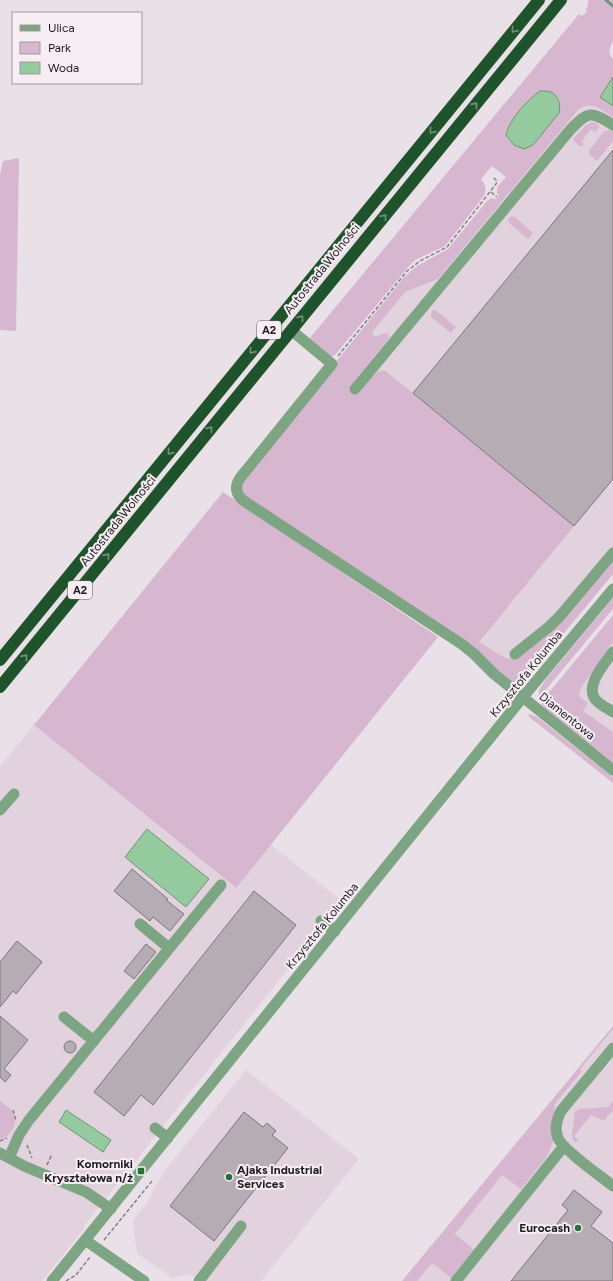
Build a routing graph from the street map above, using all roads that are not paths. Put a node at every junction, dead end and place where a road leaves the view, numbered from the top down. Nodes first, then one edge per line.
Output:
1 (539, 0) edge
2 (561, 0) edge
3 (613, 125) edge
4 (291, 330) junction
5 (355, 389) dead end
6 (613, 553) edge
7 (613, 589) edge
8 (613, 652) edge
9 (514, 654) dead end
10 (0, 660) edge
11 (0, 687) edge
12 (523, 698) junction
13 (613, 712) edge
14 (613, 770) edge
15 (14, 794) dead end
16 (0, 810) edge
17 (221, 885) dead end
18 (321, 921) dead end
19 (140, 924) dead end
20 (334, 932) junction
21 (169, 948) junction
22 (64, 1017) dead end
23 (94, 1041) junction
24 (613, 1048) edge
25 (155, 1128) dead end
26 (168, 1138) junction
27 (564, 1146) junction
28 (4, 1155) edge
29 (613, 1186) edge
30 (111, 1209) junction
31 (241, 1226) dead end
32 (85, 1240) junction
33 (52, 1281) edge
34 (144, 1281) edge
35 (199, 1281) edge
36 (456, 1281) edge

1 -> 10 highway, Autostrada Wolności / A2
4 -> 2 highway, Autostrada Wolności / A2
3 - 5 street
11 -> 4 highway, Autostrada Wolności / A2
4 - 12 street, Diamentowa
6 - 9 street
7 - 12 street, Krzysztofa Kolumba
8 - 13 street
12 - 14 street, Diamentowa
12 - 20 street, Krzysztofa Kolumba
15 - 16 street
17 - 21 street
18 - 20 street
19 - 21 street
20 - 26 street, Krzysztofa Kolumba
21 - 23 street
22 - 23 street
23 - 28 street
24 - 27 street
25 - 26 street
26 - 30 street, Krzysztofa Kolumba
27 - 29 street
27 - 36 street
28 - 30 street
30 - 32 street, Krzysztofa Kolumba
31 - 35 street
32 - 33 street, Krzysztofa Kolumba
32 - 34 street

